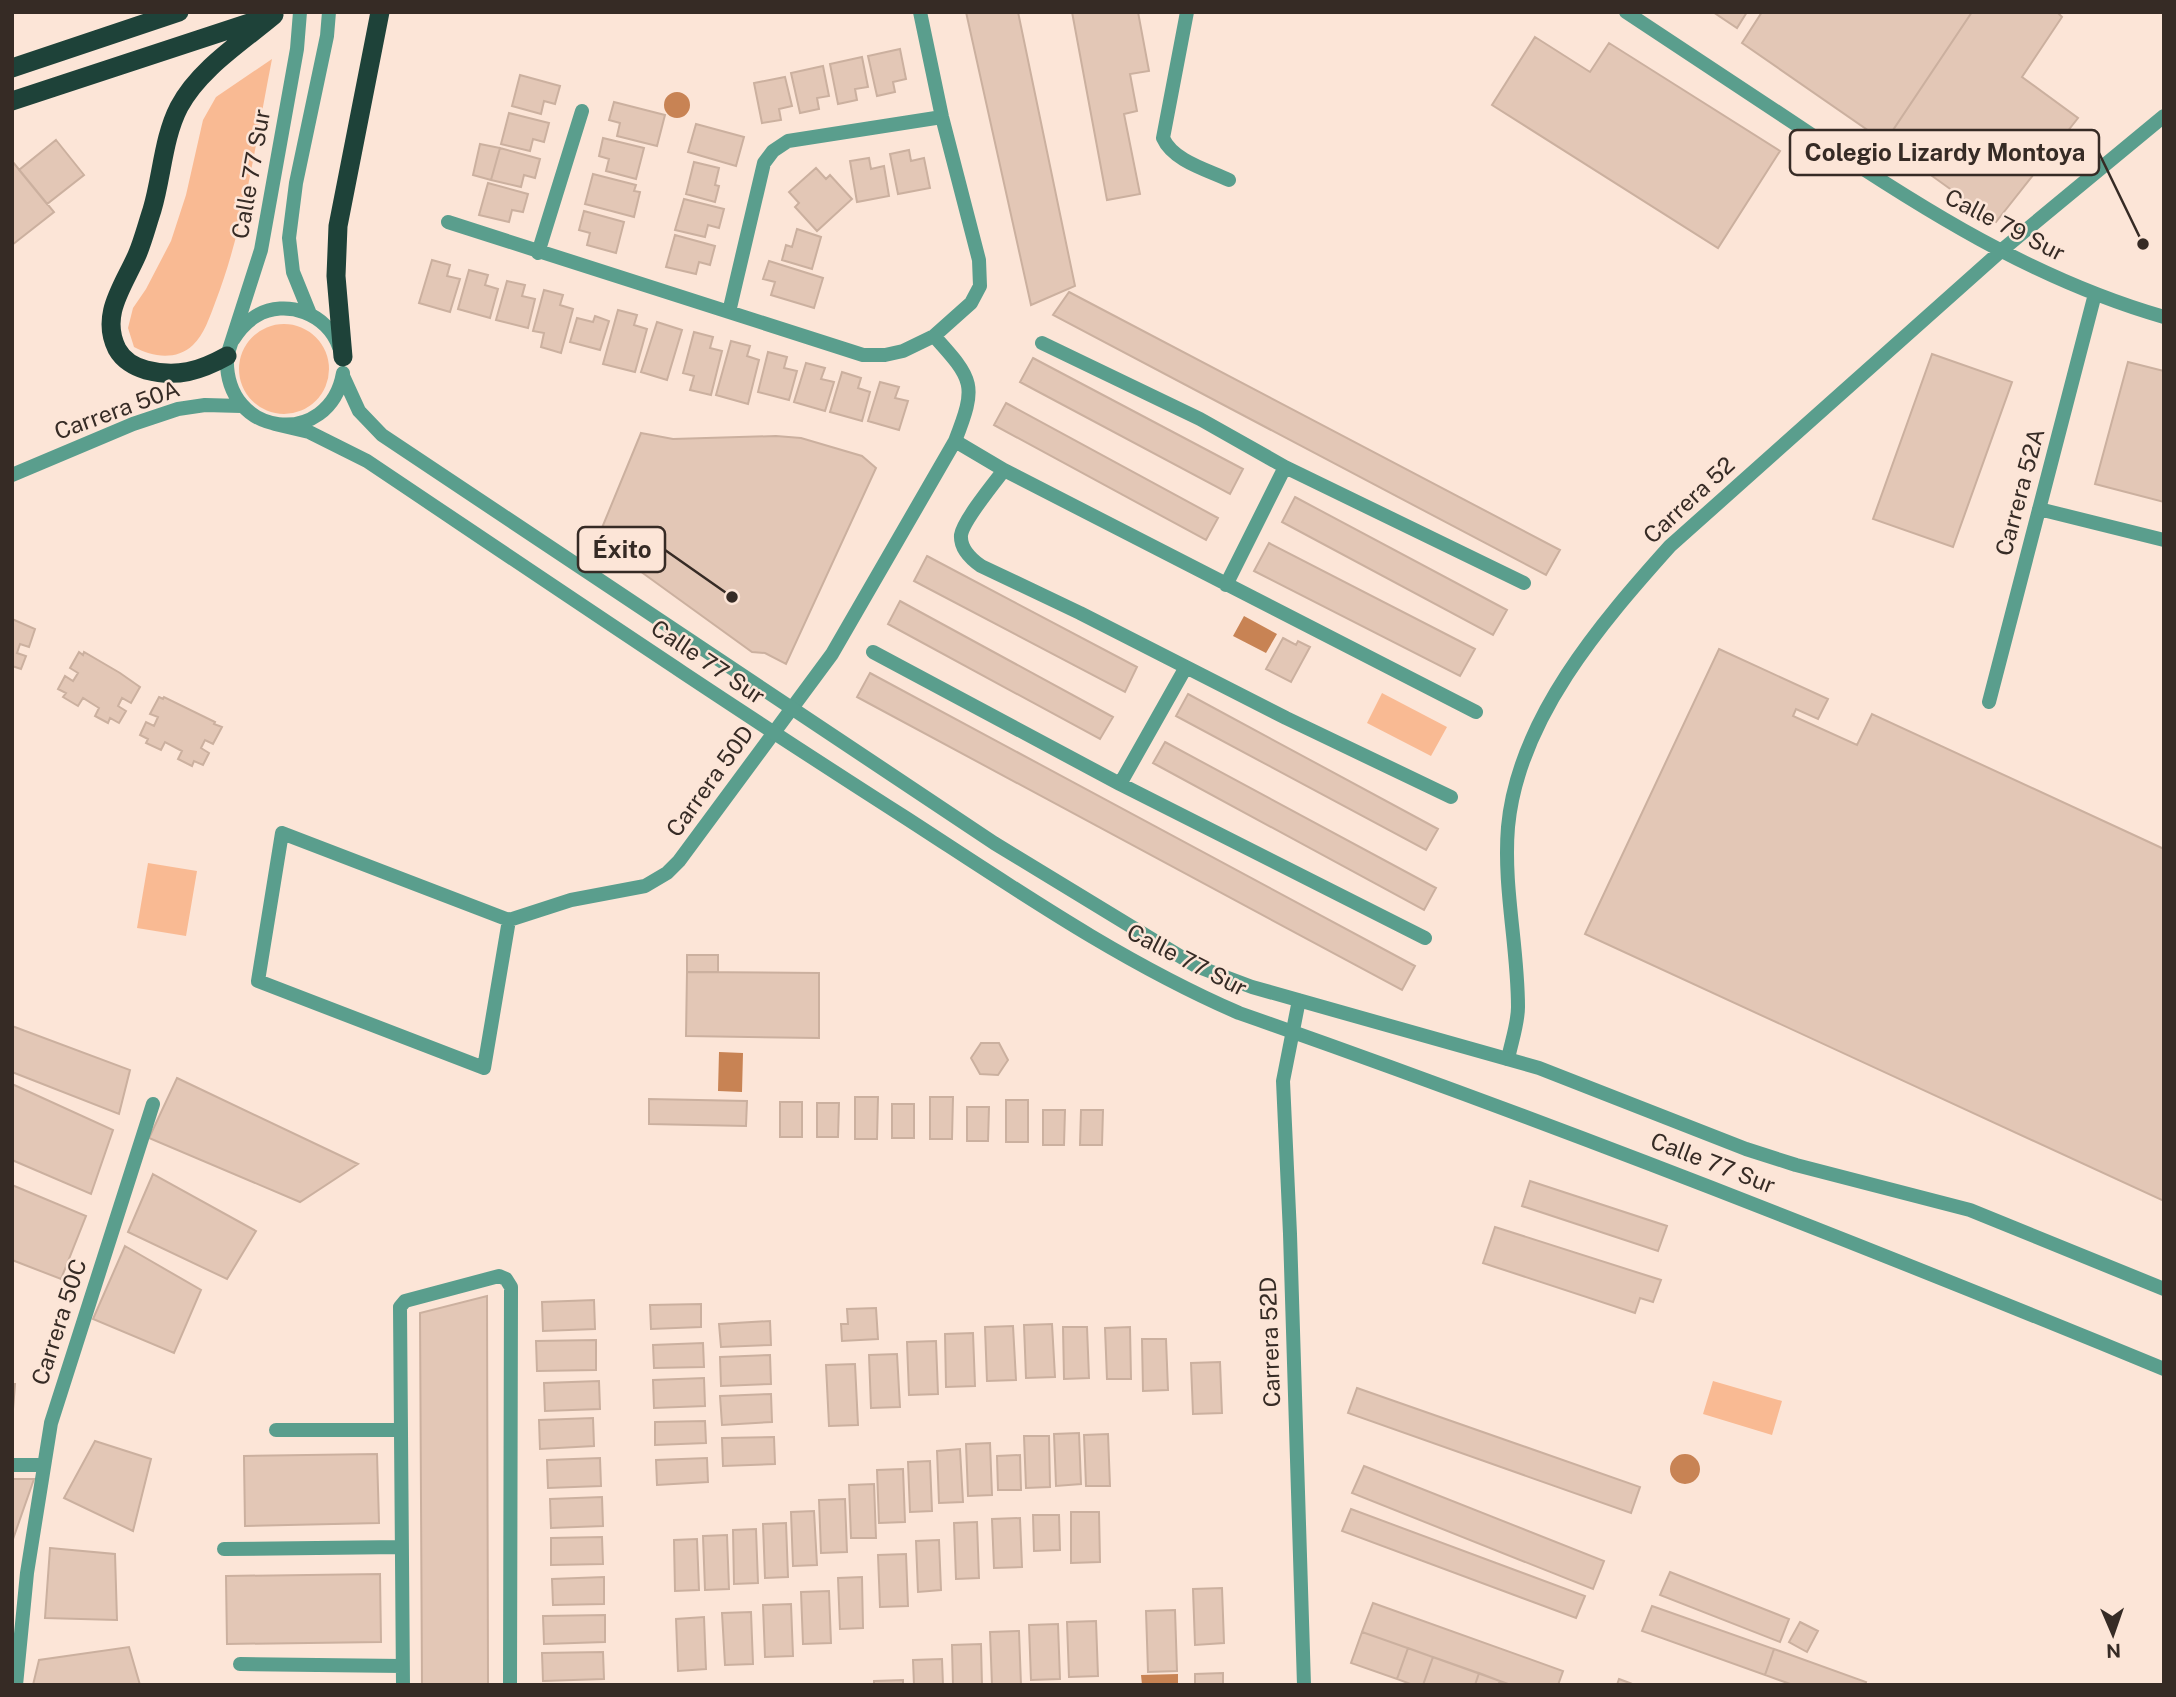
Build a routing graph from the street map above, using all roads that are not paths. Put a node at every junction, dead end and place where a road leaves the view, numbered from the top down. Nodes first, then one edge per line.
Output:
1 (179, 12) edge
2 (300, 12) edge
3 (329, 12) edge
4 (380, 12) edge
5 (920, 12) edge
6 (1187, 12) edge
7 (1626, 12) edge
8 (278, 14) edge
9 (12, 68) edge
10 (12, 101) edge
11 (582, 111) dead end
12 (2164, 116) edge
13 (942, 117) junction
14 (1229, 180) dead end
15 (448, 222) dead end
16 (2002, 250) junction
17 (538, 253) junction
18 (2095, 294) junction
19 (729, 312) junction
20 (310, 314) junction
21 (2164, 317) edge
22 (934, 336) junction
23 (1042, 343) dead end
24 (230, 348) junction
25 (343, 366) junction
26 (241, 406) junction
27 (275, 424) junction
28 (955, 440) junction
29 (1285, 467) junction
30 (1003, 470) junction
31 (12, 475) edge
32 (2039, 509) junction
33 (2164, 540) edge
34 (1524, 583) dead end
35 (1226, 585) junction
36 (873, 652) dead end
37 (1186, 667) junction
38 (1989, 702) dead end
39 (792, 709) junction
40 (1476, 712) dead end
41 (773, 733) junction
42 (1120, 784) junction
43 (1451, 797) dead end
44 (509, 920) junction
45 (1425, 938) dead end
46 (1299, 1000) junction
47 (1291, 1031) junction
48 (1508, 1059) junction
49 (153, 1104) dead end
50 (2164, 1289) edge
51 (2164, 1369) edge
52 (276, 1430) dead end
53 (400, 1430) junction
54 (12, 1465) edge
55 (44, 1465) junction
56 (401, 1546) junction
57 (224, 1549) dead end
58 (240, 1664) dead end
59 (402, 1666) junction
60 (16, 1685) edge
61 (403, 1685) edge
62 (510, 1685) edge
63 (1304, 1685) edge

1 - 9 highway
2 - 24 street, Calle 77 Sur
3 - 20 street, Calle 77 Sur
4 - 25 highway
5 - 13 street
6 - 14 street
7 - 16 street, Calle 79 Sur
8 - 10 highway
8 - 24 highway
11 - 17 street
12 - 16 street, Carrera 52
13 - 19 street
13 - 22 street
15 - 17 street
16 - 18 street, Calle 79 Sur
16 - 48 street, Carrera 52
17 - 19 street
18 - 21 street, Calle 79 Sur
18 - 32 street, Carrera 52A
19 - 22 street
20 - 24 street
20 - 25 street
22 - 28 street, Carrera 50D
23 - 29 street
24 - 26 street
25 - 27 street
25 - 39 street, Calle 77 Sur
26 - 27 street
26 - 31 street, Carrera 50A
27 - 41 street, Calle 77 Sur
28 - 30 street
28 - 39 street, Carrera 50D
29 - 34 street
29 - 35 street
30 - 35 street
30 - 37 street
32 - 33 street
32 - 38 street, Carrera 52A
35 - 40 street
36 - 42 street
37 - 42 street
37 - 43 street
39 - 41 street, Carrera 50D
39 - 46 street, Calle 77 Sur
41 - 44 street, Carrera 50D
41 - 47 street, Calle 77 Sur
42 - 45 street
44 - 44 street
46 - 47 street, Carrera 52D
46 - 48 street, Calle 77 Sur
47 - 51 street, Calle 77 Sur
47 - 63 street, Carrera 52D
48 - 50 street, Calle 77 Sur
49 - 55 street, Carrera 50C
52 - 53 street
53 - 56 street
53 - 62 street
54 - 55 street
55 - 60 street, Carrera 50C
56 - 57 street
56 - 59 street
58 - 59 street
59 - 61 street

